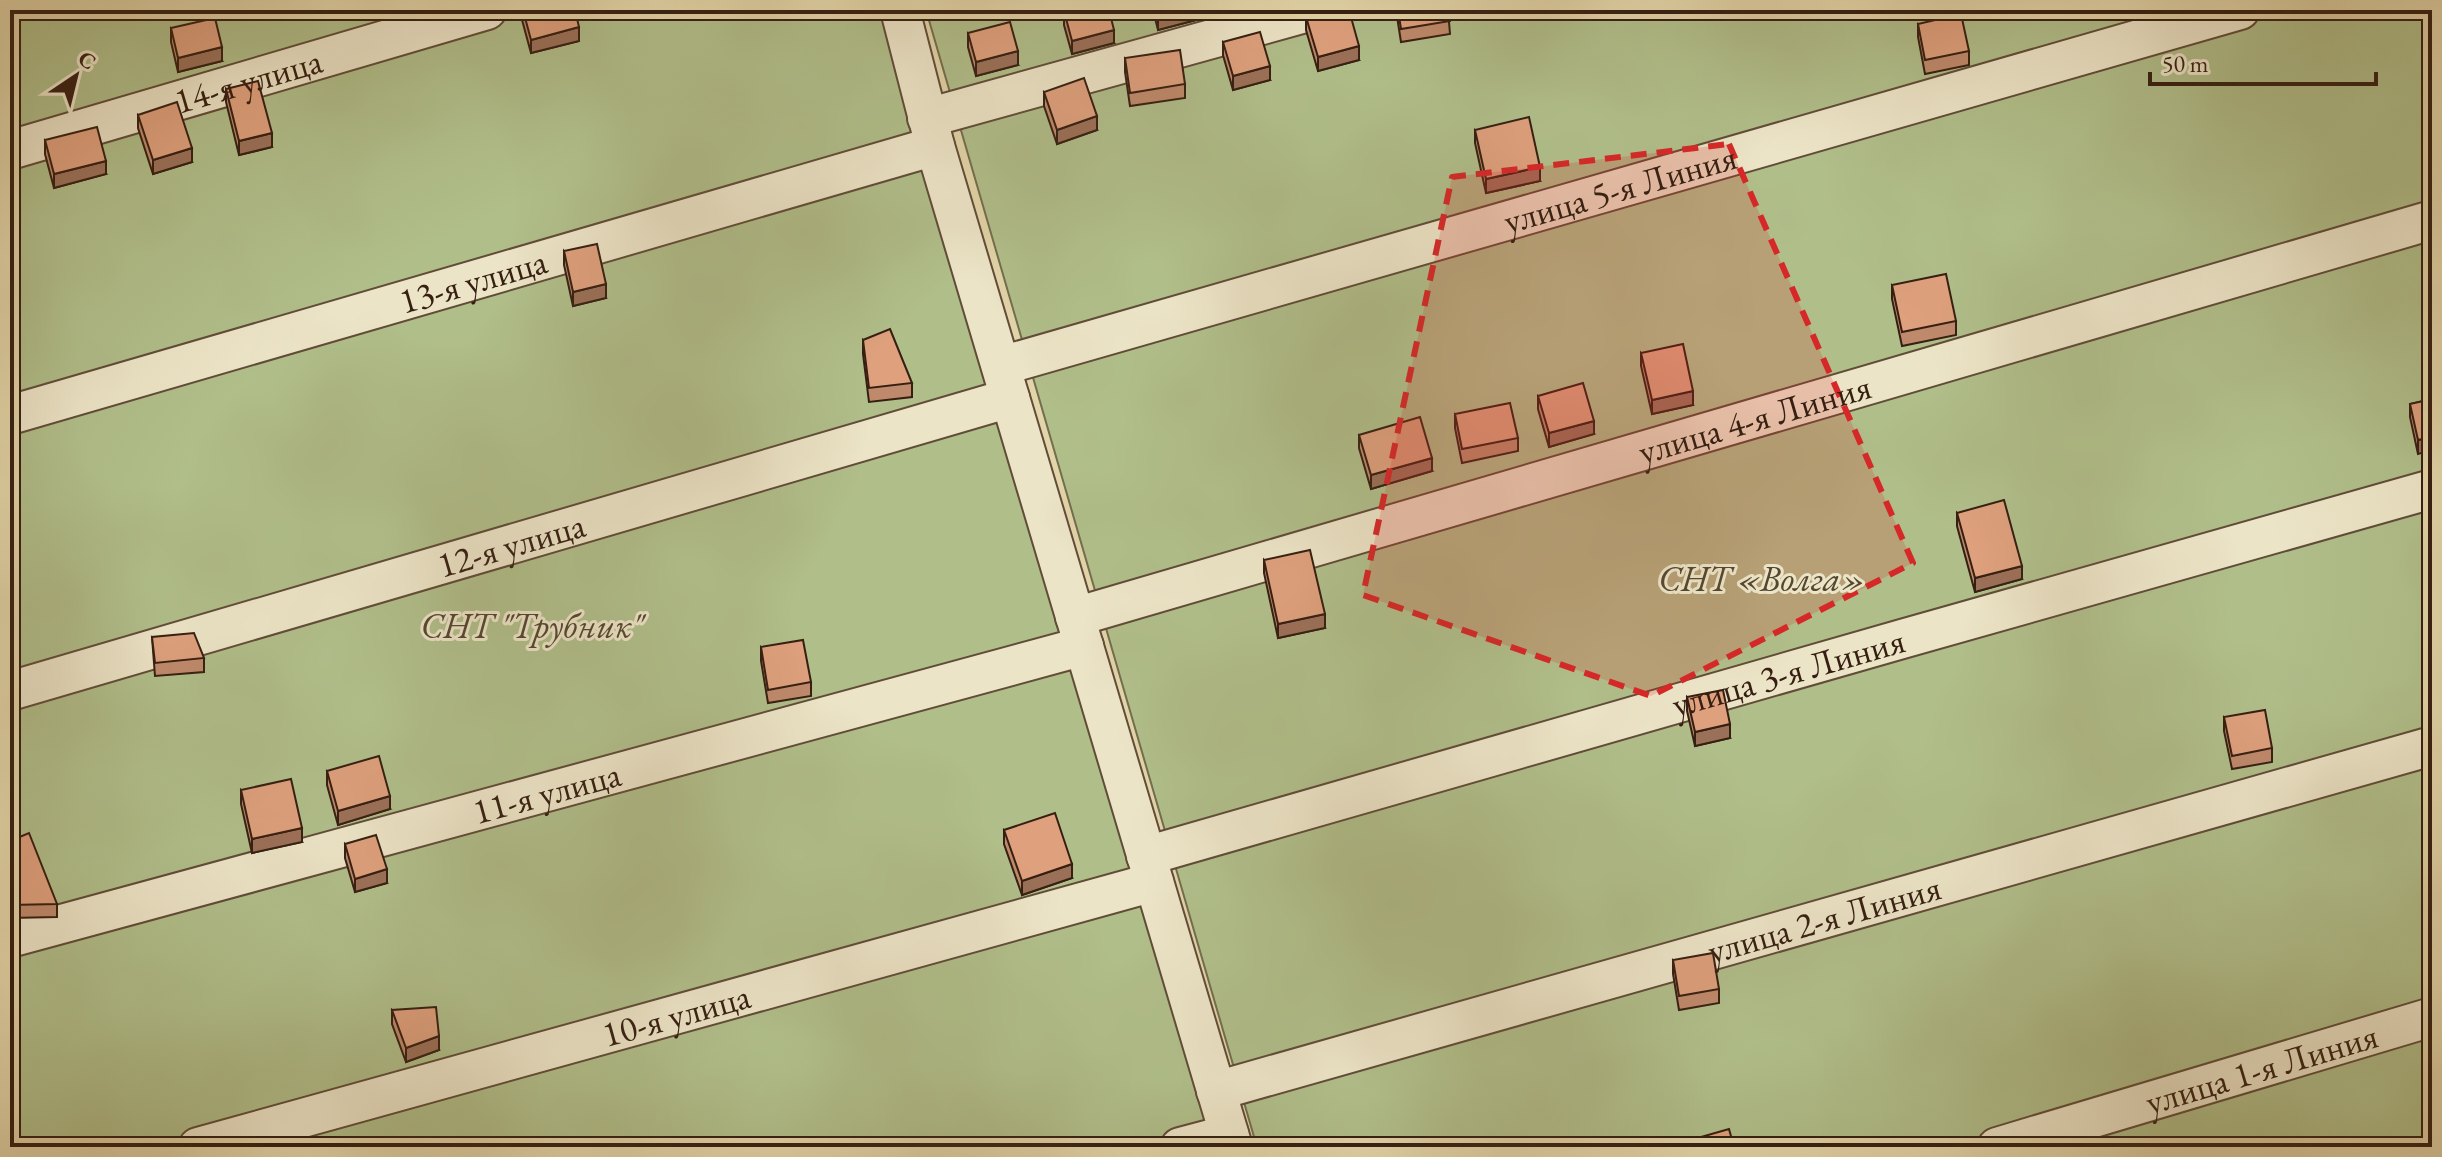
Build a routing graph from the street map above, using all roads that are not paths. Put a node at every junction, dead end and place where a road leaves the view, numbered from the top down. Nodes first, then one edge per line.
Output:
1 (487, 10) edge
2 (900, 10) edge
3 (1316, 10) edge
4 (2240, 10) edge
5 (931, 132) junction
6 (10, 150) edge
7 (2432, 220) edge
8 (1006, 382) junction
9 (10, 415) edge
10 (2432, 489) edge
11 (1080, 631) junction
12 (10, 691) edge
13 (2432, 746) edge
14 (1150, 869) junction
15 (10, 938) edge
16 (2432, 1017) edge
17 (1216, 1091) junction
18 (1231, 1140) edge
19 (198, 1147) edge
20 (1180, 1147) edge
21 (1997, 1147) edge

1 - 6 street, 14-я улица
2 - 5 street
3 - 5 street, 13-я улица
4 - 8 street, улица 5-я Линия
5 - 8 street
5 - 9 street, 13-я улица
7 - 11 street, улица 4-я Линия
8 - 11 street
8 - 12 street, 12-я улица
10 - 14 street, улица 3-я Линия
11 - 14 street
11 - 15 street, 11-я улица
13 - 17 street, улица 2-я Линия
14 - 17 street
14 - 19 street, 10-я улица
16 - 21 street, улица 1-я Линия
17 - 18 street
18 - 20 street

